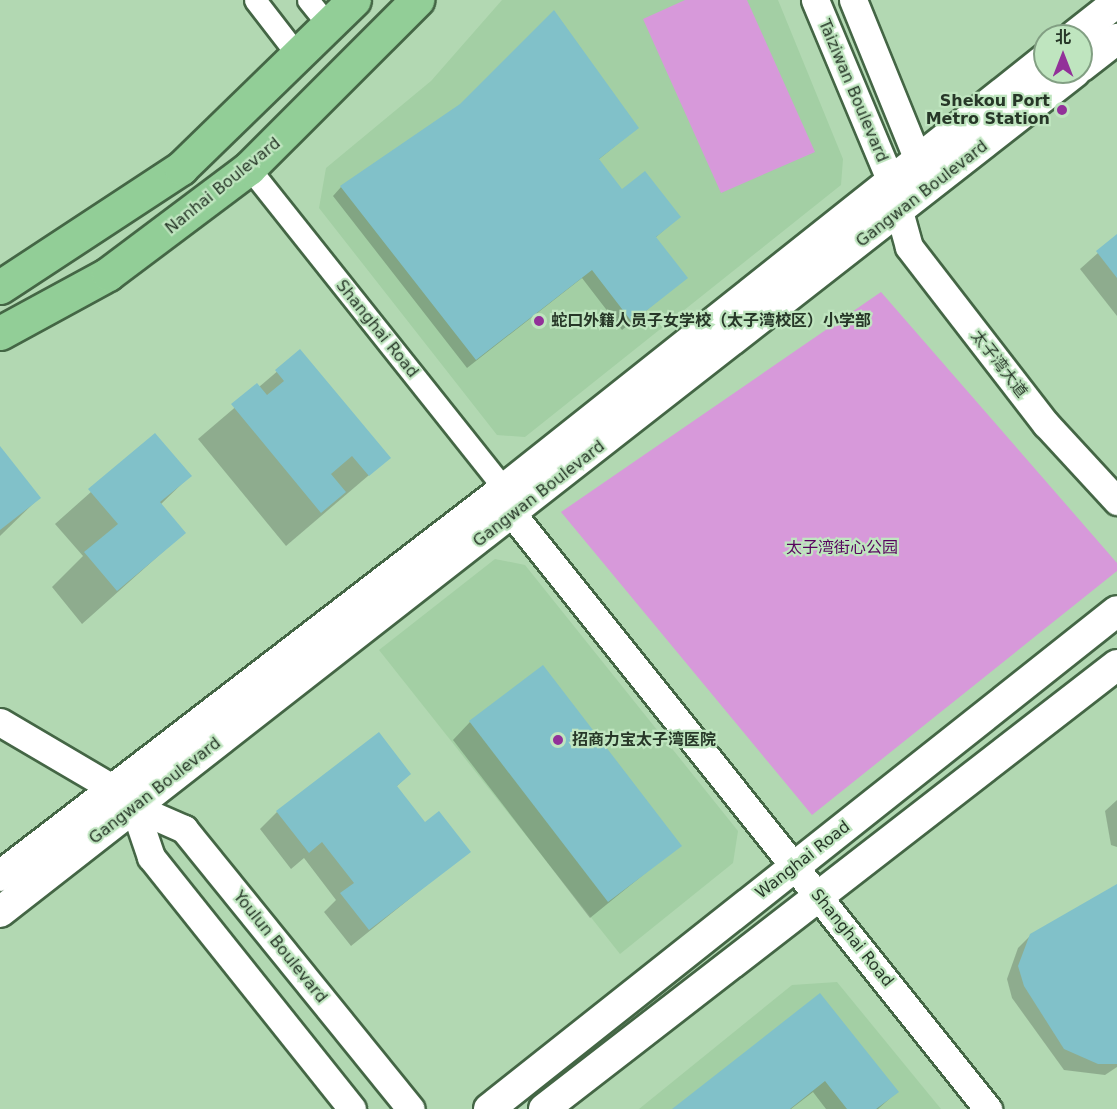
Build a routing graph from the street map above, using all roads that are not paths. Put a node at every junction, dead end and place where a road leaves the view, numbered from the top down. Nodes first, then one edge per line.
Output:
1 (255, 0) edge
2 (308, 0) edge
3 (354, 0) edge
4 (417, 0) edge
5 (815, 0) edge
6 (853, 0) edge
7 (1117, 2) edge
8 (1089, 24) edge
9 (330, 27) junction
10 (1117, 39) edge
11 (299, 57) junction
12 (1093, 58) edge
13 (1033, 69) edge
14 (1060, 84) edge
15 (918, 160) junction
16 (249, 168) junction
17 (891, 182) junction
18 (897, 215) junction
19 (0, 287) edge
20 (0, 333) edge
21 (1117, 501) edge
22 (508, 502) junction
23 (1117, 611) edge
24 (1117, 664) edge
25 (0, 722) edge
26 (112, 788) junction
27 (134, 807) junction
28 (795, 867) junction
29 (0, 876) edge
30 (817, 895) junction
31 (0, 912) edge
32 (352, 1109) edge
33 (411, 1109) edge
34 (489, 1109) edge
35 (544, 1109) edge
36 (987, 1109) edge

1 - 11 street
2 - 9 street
3 - 9 main road
4 - 16 main road, Nanhai Boulevard
5 - 17 street, Taiziwan Boulevard
6 - 15 street, Taiziwan Boulevard
7 - 8 main road
9 - 11 main road
10 - 12 main road
11 - 19 main road
13 - 15 main road, Gangwan Boulevard
14 - 18 main road, Gangwan Boulevard
15 - 17 main road, Gangwan Boulevard
15 - 18 street
16 - 20 main road, Nanhai Boulevard
16 - 22 street, Shanghai Road
17 - 18 street, 太子湾大道
17 - 22 main road, Gangwan Boulevard
18 - 21 street, 太子湾大道
18 - 22 main road, Gangwan Boulevard
22 - 26 main road, Gangwan Boulevard
22 - 27 main road, Gangwan Boulevard
22 - 28 street, Shanghai Road
23 - 28 main road, Wanghai Road
24 - 30 main road
25 - 26 street, Youlun Boulevard
26 - 27 street, Youlun Boulevard
26 - 29 main road, Gangwan Boulevard
27 - 31 main road, Gangwan Boulevard
27 - 32 street
27 - 33 street, Youlun Boulevard
28 - 30 street, Shanghai Road
28 - 34 main road, Wanghai Road
30 - 35 main road
30 - 36 street, Shanghai Road

